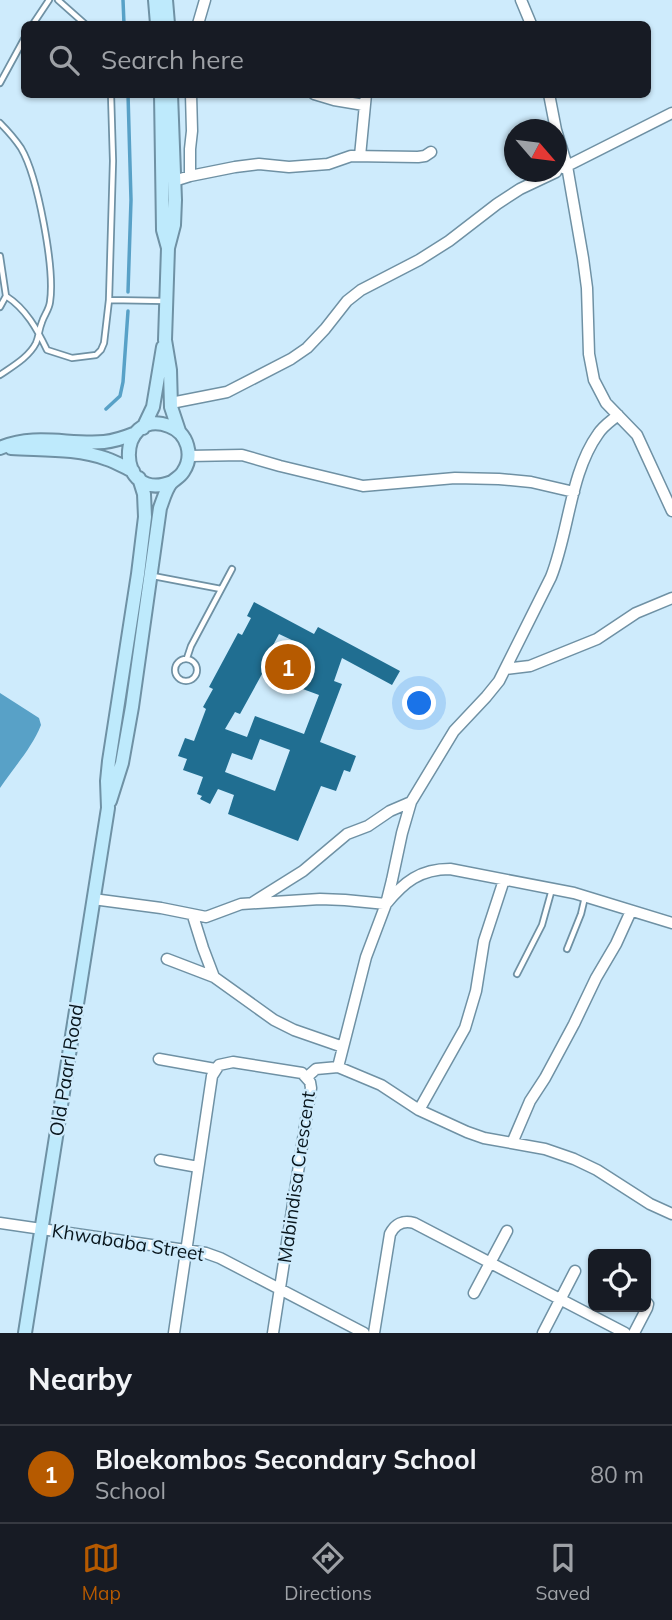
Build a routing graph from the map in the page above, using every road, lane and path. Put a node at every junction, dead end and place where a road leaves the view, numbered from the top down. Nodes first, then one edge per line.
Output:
1 (49, 0) edge
2 (58, 0) edge
3 (155, 0) edge
4 (166, 0) edge
5 (205, 0) edge
6 (521, 0) edge
7 (35, 21) edge
8 (82, 21) edge
9 (157, 21) edge
10 (168, 21) edge
11 (199, 21) edge
12 (530, 21) edge
13 (21, 44) edge
14 (0, 83) edge
15 (111, 98) edge
16 (161, 98) edge
17 (171, 98) edge
18 (191, 98) edge
19 (327, 98) edge
20 (550, 98) edge
21 (365, 100) edge
22 (672, 113) edge
23 (554, 119) edge
24 (0, 123) edge
25 (431, 152) dead end
26 (360, 156) junction
27 (567, 166) joint
28 (190, 176) junction
29 (174, 181) junction
30 (535, 182) edge
31 (168, 248) junction
32 (0, 256) edge
33 (6, 296) junction
34 (108, 300) junction
35 (166, 301) junction
36 (0, 307) edge
37 (39, 334) junction
38 (165, 340) junction
39 (0, 375) edge
40 (171, 403) junction
41 (618, 415) junction
42 (140, 431) junction
43 (179, 432) junction
44 (1, 448) edge
45 (189, 456) junction
46 (136, 475) junction
47 (172, 482) junction
48 (574, 492) junction
49 (672, 511) edge
50 (232, 569) dead end
51 (144, 575) junction
52 (221, 589) junction
53 (672, 598) edge
54 (187, 659) junction
55 (505, 669) junction
56 (411, 802) junction
57 (504, 880) junction
58 (553, 888) junction
59 (585, 896) junction
60 (93, 899) junction
61 (252, 904) junction
62 (386, 904) junction
63 (631, 911) junction
64 (193, 916) junction
65 (672, 923) edge
66 (567, 949) dead end
67 (167, 959) dead end
68 (517, 974) dead end
69 (214, 977) junction
70 (343, 1047) junction
71 (159, 1059) dead end
72 (338, 1067) junction
73 (215, 1069) junction
74 (307, 1077) junction
75 (419, 1110) junction
76 (512, 1143) junction
77 (160, 1160) dead end
78 (198, 1167) junction
79 (672, 1214) edge
80 (0, 1223) edge
81 (42, 1228) junction
82 (508, 1231) dead end
83 (185, 1250) junction
84 (490, 1263) junction
85 (575, 1271) dead end
86 (280, 1290) junction
87 (474, 1293) dead end
88 (561, 1299) junction
89 (645, 1312) edge
90 (25, 1333) edge
91 (174, 1333) edge
92 (273, 1333) edge
93 (364, 1333) edge
94 (374, 1333) edge
95 (543, 1333) edge
96 (625, 1333) edge
97 (634, 1333) edge

1 - 7 lane
2 - 8 lane
3 - 9 main road
4 - 10 main road
5 - 11 street
6 - 12 street
13 - 14 lane
15 - 34 lane
16 - 31 main road, Old Paarl Road
17 - 29 main road, Old Paarl Road
18 - 28 street
19 - 21 street
20 - 23 street
21 - 26 street
22 - 27 street
24 - 37 lane
25 - 26 street
26 - 28 street
27 - 41 street
28 - 29 street
29 - 31 main road, Old Paarl Road
30 - 40 street
31 - 35 main road, Old Paarl Road
32 - 33 lane
33 - 36 lane
33 - 37 lane
34 - 35 lane
34 - 37 lane
35 - 38 main road, Old Paarl Road
37 - 39 lane
38 - 40 main road, Old Paarl Road
38 - 42 main road, Old Paarl Road
40 - 43 main road, Old Paarl Road
41 - 48 street
41 - 49 street
42 - 43 main road
42 - 44 main road
42 - 46 main road, Old Paarl Road
43 - 45 main road, Old Paarl Road
44 - 46 main road
45 - 47 main road, Old Paarl Road
45 - 48 street
46 - 47 main road
46 - 51 main road, Old Paarl Road
47 - 51 main road, Old Paarl Road
48 - 55 street
50 - 52 lane
51 - 52 lane
51 - 60 main road, Old Paarl Road
52 - 54 lane
53 - 55 street
54 - 54 lane
55 - 56 street
56 - 61 street
56 - 62 street
57 - 58 street
57 - 62 street
57 - 75 street
58 - 59 street
58 - 68 lane
59 - 63 street
59 - 66 lane
60 - 64 street
60 - 81 main road, Old Paarl Road
61 - 62 street
61 - 64 street
62 - 70 street
63 - 65 street
63 - 76 street
64 - 69 street
67 - 69 street
69 - 70 street
70 - 72 street
71 - 73 street, Mabindisa Crescent
72 - 74 street
72 - 75 street
73 - 74 street, Mabindisa Crescent
73 - 78 street
74 - 86 street, Mabindisa Crescent
75 - 76 street
76 - 79 street
77 - 78 street
78 - 83 street
80 - 81 street, Khwababa Street
81 - 83 street, Khwababa Street
81 - 90 main road, Old Paarl Road
82 - 84 street
83 - 86 street, Khwababa Street
83 - 91 street
84 - 87 street
84 - 88 street
84 - 94 street
85 - 88 street
86 - 92 street, Mabindisa Crescent
86 - 93 street, Khwababa Street
88 - 95 street
88 - 96 street
89 - 97 street

